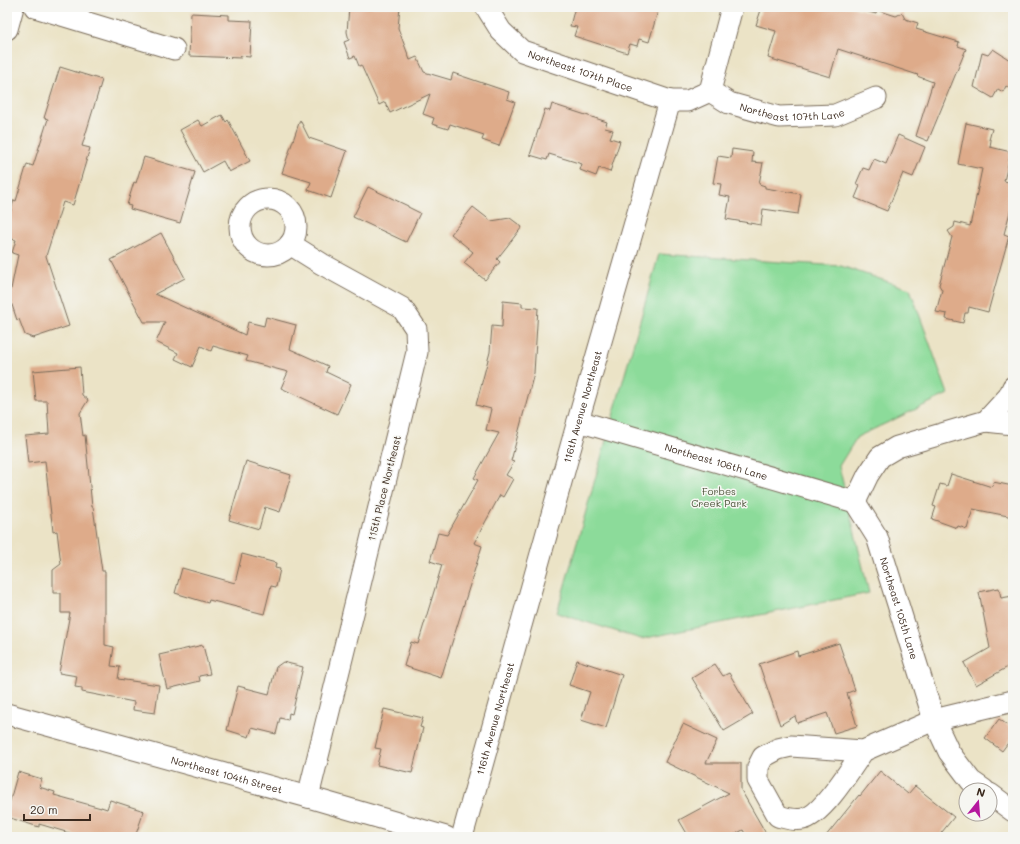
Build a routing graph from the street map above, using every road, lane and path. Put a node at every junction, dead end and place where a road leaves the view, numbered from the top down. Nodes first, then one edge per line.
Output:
1 (13, 7) edge
2 (35, 7) edge
3 (486, 7) edge
4 (732, 7) edge
5 (7, 29) edge
6 (174, 49) dead end
7 (710, 91) junction
8 (876, 98) dead end
9 (670, 102) junction
10 (290, 244) dead end
11 (1013, 387) edge
12 (986, 421) junction
13 (578, 422) junction
14 (1013, 424) edge
15 (855, 502) junction
16 (1013, 701) edge
17 (7, 714) edge
18 (934, 720) junction
19 (863, 751) junction
20 (973, 782) edge
21 (308, 797) junction
22 (998, 800) edge
23 (1013, 811) edge
24 (446, 837) edge
25 (462, 837) edge

1 - 5 street
2 - 6 street
3 - 9 street, Northeast 107th Place
4 - 7 street
7 - 8 street, Northeast 107th Lane
7 - 9 street
9 - 13 street, 116th Avenue Northeast
10 - 21 street, 115th Place Northeast
11 - 12 street
12 - 14 street
12 - 15 street
13 - 15 street, Northeast 106th Lane
13 - 25 street, 116th Avenue Northeast
15 - 18 street, Northeast 105th Lane
16 - 18 street
17 - 21 street, Northeast 104th Street
18 - 19 street
18 - 20 street, Northeast 105th Lane
19 - 19 street
21 - 24 street, Northeast 104th Street
22 - 23 street

